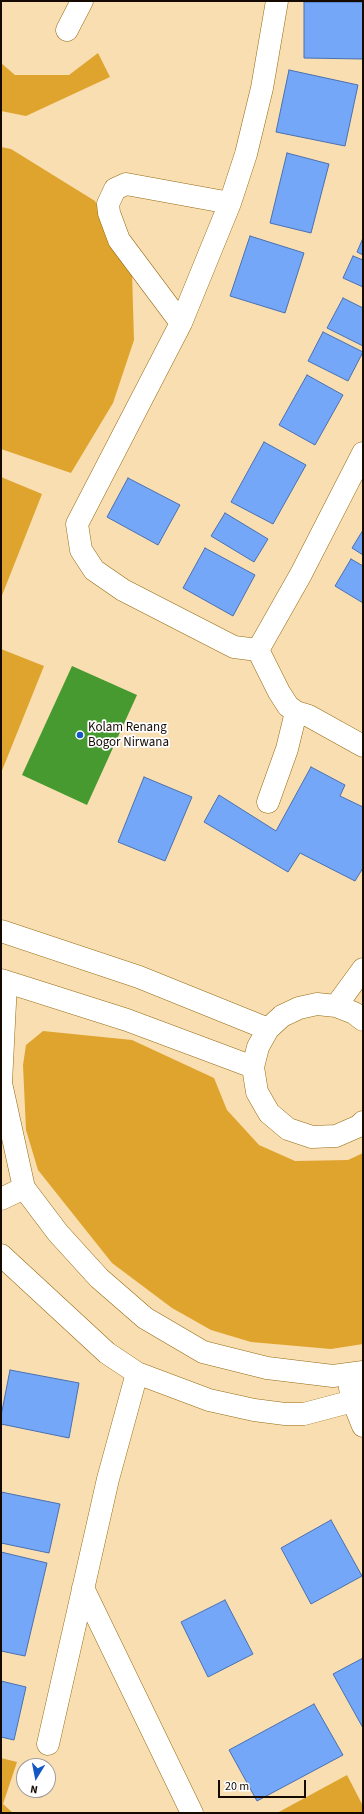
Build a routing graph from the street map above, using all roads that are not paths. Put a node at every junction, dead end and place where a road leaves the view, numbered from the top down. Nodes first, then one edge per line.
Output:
1 (82, 1) edge
2 (277, 1) edge
3 (67, 30) dead end
4 (230, 203) junction
5 (181, 323) junction
6 (363, 453) edge
7 (258, 650) junction
8 (296, 712) junction
9 (363, 746) edge
10 (268, 802) dead end
11 (1, 932) edge
12 (363, 969) edge
13 (4, 981) edge
14 (336, 1006) junction
15 (363, 1020) edge
16 (268, 1029) junction
17 (254, 1067) junction
18 (363, 1122) edge
19 (24, 1188) junction
20 (1, 1198) edge
21 (1, 1255) edge
22 (137, 1373) junction
23 (356, 1373) edge
24 (358, 1397) edge
25 (363, 1426) edge
26 (83, 1588) junction
27 (48, 1744) dead end
28 (192, 1813) edge

1 - 3 street
2 - 4 street
4 - 5 street
4 - 5 street
5 - 7 street
6 - 7 street
7 - 8 street
8 - 9 street
8 - 10 street
11 - 16 street
12 - 14 street
13 - 17 street
13 - 19 street
14 - 15 street
14 - 16 street
16 - 17 street
17 - 18 street
19 - 20 street
19 - 23 street
21 - 22 street
22 - 24 street
22 - 26 street
23 - 24 street
24 - 25 street
26 - 27 street
26 - 28 street

